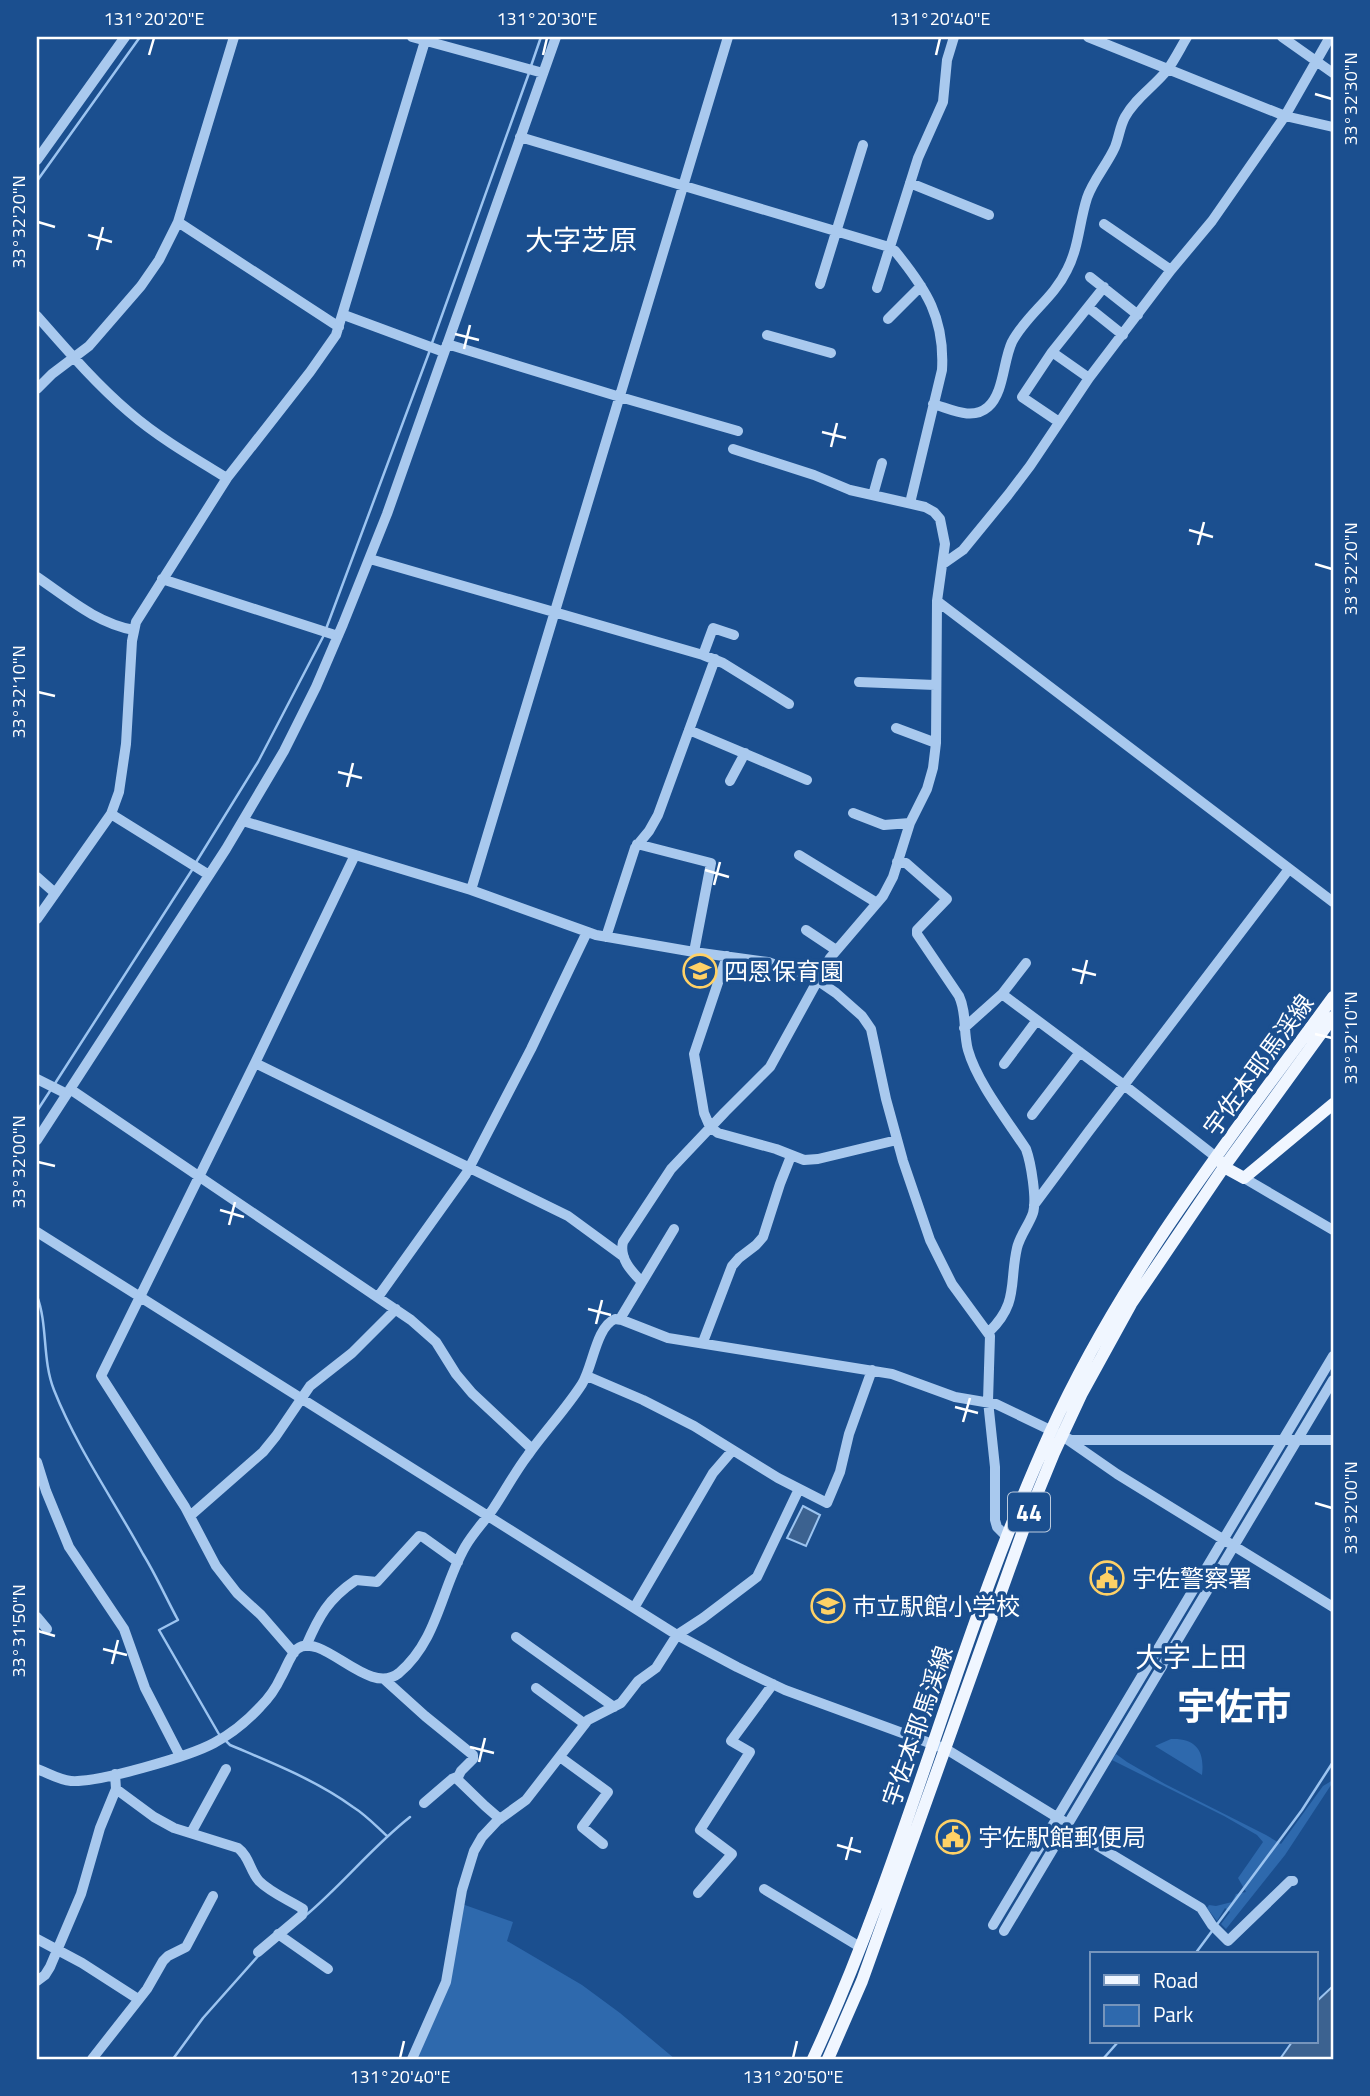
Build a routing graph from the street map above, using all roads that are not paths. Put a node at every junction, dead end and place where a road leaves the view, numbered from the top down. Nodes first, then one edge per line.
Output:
1 (125, 37) edge
2 (234, 37) edge
3 (412, 37) edge
4 (556, 37) edge
5 (728, 37) edge
6 (954, 37) edge
7 (1088, 37) edge
8 (1187, 37) edge
9 (1282, 37) edge
10 (1330, 37) edge
11 (425, 41) junction
12 (1317, 60) junction
13 (1168, 69) junction
14 (543, 73) junction
15 (1333, 73) edge
16 (1285, 116) junction
17 (1333, 127) edge
18 (520, 137) junction
19 (863, 145) dead end
20 (37, 160) edge
21 (909, 183) junction
22 (684, 185) junction
23 (989, 215) dead end
24 (178, 222) junction
25 (1104, 224) dead end
26 (835, 231) junction
27 (889, 247) junction
28 (1171, 270) junction
29 (1090, 277) dead end
30 (820, 284) dead end
31 (921, 286) junction
32 (1104, 287) junction
33 (877, 288) dead end
34 (1088, 307) junction
35 (344, 315) junction
36 (1138, 315) junction
37 (37, 316) edge
38 (888, 319) dead end
39 (339, 327) junction
40 (767, 334) dead end
41 (1123, 335) junction
42 (445, 348) junction
43 (1052, 352) junction
44 (831, 353) dead end
45 (75, 358) junction
46 (1089, 378) junction
47 (37, 389) edge
48 (620, 397) junction
49 (933, 404) junction
50 (1059, 422) junction
51 (738, 430) dead end
52 (733, 449) dead end
53 (882, 463) dead end
54 (227, 478) junction
55 (873, 495) junction
56 (910, 503) junction
57 (370, 559) junction
58 (943, 564) junction
59 (37, 577) edge
60 (162, 579) junction
61 (937, 601) junction
62 (555, 612) junction
63 (134, 629) junction
64 (328, 633) junction
65 (734, 635) dead end
66 (703, 655) junction
67 (715, 659) junction
68 (859, 682) dead end
69 (935, 685) junction
70 (789, 704) dead end
71 (896, 728) dead end
72 (689, 730) junction
73 (936, 743) junction
74 (745, 753) junction
75 (807, 779) dead end
76 (730, 781) dead end
77 (853, 813) dead end
78 (111, 814) junction
79 (243, 821) junction
80 (910, 823) junction
81 (637, 844) junction
82 (355, 855) junction
83 (799, 855) dead end
84 (897, 862) junction
85 (1289, 869) junction
86 (209, 875) junction
87 (37, 877) edge
88 (471, 890) junction
89 (55, 893) junction
90 (1333, 902) edge
91 (877, 903) junction
92 (37, 919) edge
93 (806, 930) dead end
94 (587, 932) junction
95 (606, 937) junction
96 (836, 950) junction
97 (694, 952) junction
98 (727, 956) junction
99 (1026, 963) dead end
100 (817, 980) junction
101 (1002, 994) junction
102 (1333, 997) edge
103 (1333, 1017) edge
104 (1037, 1020) junction
105 (964, 1028) junction
106 (1080, 1052) junction
107 (255, 1063) junction
108 (1004, 1064) dead end
109 (37, 1079) edge
110 (1124, 1085) junction
111 (68, 1091) junction
112 (1333, 1104) edge
113 (1032, 1115) dead end
114 (710, 1127) junction
115 (37, 1140) edge
116 (897, 1140) junction
117 (791, 1156) junction
118 (1220, 1162) junction
119 (469, 1167) junction
120 (198, 1177) junction
121 (1244, 1178) junction
122 (1034, 1205) junction
123 (674, 1229) dead end
124 (1333, 1230) edge
125 (37, 1232) edge
126 (624, 1257) junction
127 (642, 1282) junction
128 (378, 1297) junction
129 (141, 1298) junction
130 (396, 1309) junction
131 (620, 1319) junction
132 (989, 1332) junction
133 (704, 1342) junction
134 (1333, 1356) edge
135 (872, 1370) junction
136 (587, 1376) junction
137 (1333, 1380) edge
138 (301, 1399) junction
139 (988, 1401) junction
140 (1060, 1436) junction
141 (1283, 1440) junction
142 (1297, 1440) junction
143 (1333, 1440) edge
144 (532, 1449) junction
145 (732, 1451) junction
146 (37, 1462) edge
147 (799, 1489) junction
148 (190, 1516) junction
149 (488, 1516) junction
150 (1006, 1536) junction
151 (1224, 1538) junction
152 (1234, 1546) junction
153 (458, 1562) junction
154 (1333, 1607) edge
155 (634, 1608) junction
156 (37, 1617) edge
157 (47, 1629) dead end
158 (677, 1635) junction
159 (516, 1637) dead end
160 (306, 1646) junction
161 (294, 1653) junction
162 (384, 1679) junction
163 (773, 1684) junction
164 (536, 1688) dead end
165 (614, 1707) junction
166 (585, 1724) junction
167 (939, 1746) junction
168 (180, 1756) junction
169 (560, 1757) junction
170 (37, 1769) edge
171 (226, 1769) dead end
172 (115, 1774) junction
173 (457, 1777) junction
174 (116, 1789) junction
175 (424, 1803) dead end
176 (1058, 1817) junction
177 (500, 1819) junction
178 (1067, 1825) junction
179 (191, 1833) junction
180 (603, 1844) dead end
181 (1293, 1881) dead end
182 (764, 1889) dead end
183 (698, 1893) dead end
184 (213, 1896) dead end
185 (993, 1925) dead end
186 (1004, 1931) dead end
187 (278, 1934) junction
188 (37, 1939) edge
189 (860, 1947) junction
190 (58, 1949) junction
191 (258, 1952) dead end
192 (328, 1969) dead end
193 (37, 1981) edge
194 (138, 1999) junction
195 (92, 2059) edge
196 (412, 2059) edge
197 (813, 2059) edge
198 (828, 2059) edge

1 - 20 street
2 - 24 street
3 - 11 street
4 - 14 street
5 - 22 street
6 - 21 street
7 - 13 street
8 - 13 street
9 - 12 street
10 - 12 street
11 - 14 street
11 - 35 street
12 - 15 street
12 - 16 street
13 - 16 street
13 - 49 street
14 - 18 street
16 - 17 street
16 - 28 street
18 - 22 street
18 - 42 street
19 - 26 street
21 - 23 street
21 - 27 street
22 - 26 street
22 - 48 street
24 - 39 street
24 - 45 street
25 - 28 street
26 - 27 street
26 - 30 street
27 - 31 street
27 - 33 street
28 - 36 street
29 - 32 street
31 - 38 street
31 - 49 street
32 - 34 street
32 - 36 street
34 - 41 street
34 - 43 street
35 - 39 street
35 - 42 street
36 - 41 street
37 - 45 street
39 - 54 street
40 - 44 street
41 - 46 street
42 - 48 street
42 - 57 street
43 - 46 street
43 - 50 street
45 - 47 street
45 - 54 street
46 - 50 street
48 - 51 street
48 - 62 street
49 - 56 street
50 - 58 street
52 - 55 street
53 - 55 street
54 - 60 street
55 - 56 street
56 - 58 street
57 - 62 street
57 - 64 street
58 - 61 street
59 - 63 street
60 - 63 street
60 - 64 street
61 - 69 street
61 - 85 street
62 - 66 street
62 - 88 street
63 - 78 street
64 - 79 street
65 - 66 street
66 - 67 street
67 - 70 street
67 - 72 street
68 - 69 street
69 - 73 street
71 - 73 street
72 - 74 street
72 - 81 street
73 - 80 street
74 - 75 street
74 - 76 street
77 - 80 street
78 - 86 street
78 - 89 street
79 - 82 street
79 - 86 street
80 - 84 street
81 - 95 street
81 - 97 street
82 - 88 street
82 - 107 street
83 - 91 street
84 - 91 street
84 - 105 street
85 - 90 street
85 - 110 street
86 - 111 street
87 - 89 street
88 - 94 street
89 - 92 street
91 - 96 street
93 - 96 street
94 - 95 street
94 - 119 street
95 - 97 street
96 - 100 street
97 - 98 street
98 - 100 street
98 - 114 street
99 - 101 street
100 - 114 street
100 - 116 street
101 - 104 street
101 - 105 street
102 - 118 main road, 宇佐本耶馬渓線 / 44
103 - 118 main road, 宇佐本耶馬渓線 / 44
104 - 106 street
104 - 108 street
105 - 122 street
106 - 110 street
106 - 113 street
107 - 119 street
107 - 120 street
109 - 111 street
110 - 118 street
110 - 122 street
111 - 115 street
111 - 120 street
112 - 121 main road
114 - 117 street
114 - 126 street
116 - 117 street
116 - 132 street
117 - 133 street
118 - 121 main road, 宇佐本耶馬渓線
118 - 140 main road, 宇佐本耶馬渓線 / 44
119 - 126 street
119 - 128 street
120 - 128 street
120 - 129 street
121 - 124 street
122 - 132 street
123 - 127 street
125 - 129 street
126 - 127 street
127 - 131 street
128 - 130 street
129 - 138 street
129 - 148 street
130 - 138 street
130 - 144 street
131 - 133 street
131 - 136 street
132 - 139 street
133 - 135 street
134 - 141 street
135 - 139 street
135 - 147 street
136 - 144 street
136 - 145 street
137 - 142 street
138 - 148 street
138 - 149 street
139 - 140 street
139 - 150 street
140 - 141 street
140 - 150 main road, 宇佐本耶馬渓線 / 44
140 - 151 street
140 - 167 main road, 宇佐本耶馬渓線 / 44
141 - 142 street
141 - 151 street
142 - 143 street
142 - 152 street
144 - 149 street
145 - 147 street
145 - 155 street
146 - 168 street
147 - 158 street
148 - 161 street
149 - 153 street
149 - 155 street
150 - 167 main road, 宇佐本耶馬渓線 / 44
151 - 152 street
151 - 176 street
152 - 154 street
152 - 178 street
153 - 160 street
153 - 162 street
155 - 158 street
156 - 157 street
158 - 163 street
158 - 165 street
159 - 165 street
160 - 161 street
160 - 162 street
161 - 168 street
162 - 173 street
163 - 167 street
163 - 183 street
164 - 166 street
165 - 166 street
166 - 169 street
167 - 176 street
167 - 189 main road, 宇佐本耶馬渓線 / 44
167 - 198 main road, 宇佐本耶馬渓線 / 44
168 - 172 street
169 - 177 street
169 - 180 street
170 - 172 street
171 - 179 street
172 - 174 street
173 - 175 street
173 - 177 street
174 - 179 street
174 - 190 street
176 - 178 street
176 - 185 street
177 - 196 street
178 - 181 street
178 - 186 street
179 - 187 street
182 - 189 street
184 - 194 street
187 - 191 street
187 - 192 street
188 - 190 street
189 - 197 main road, 宇佐本耶馬渓線 / 44
190 - 193 street
190 - 194 street
194 - 195 street

